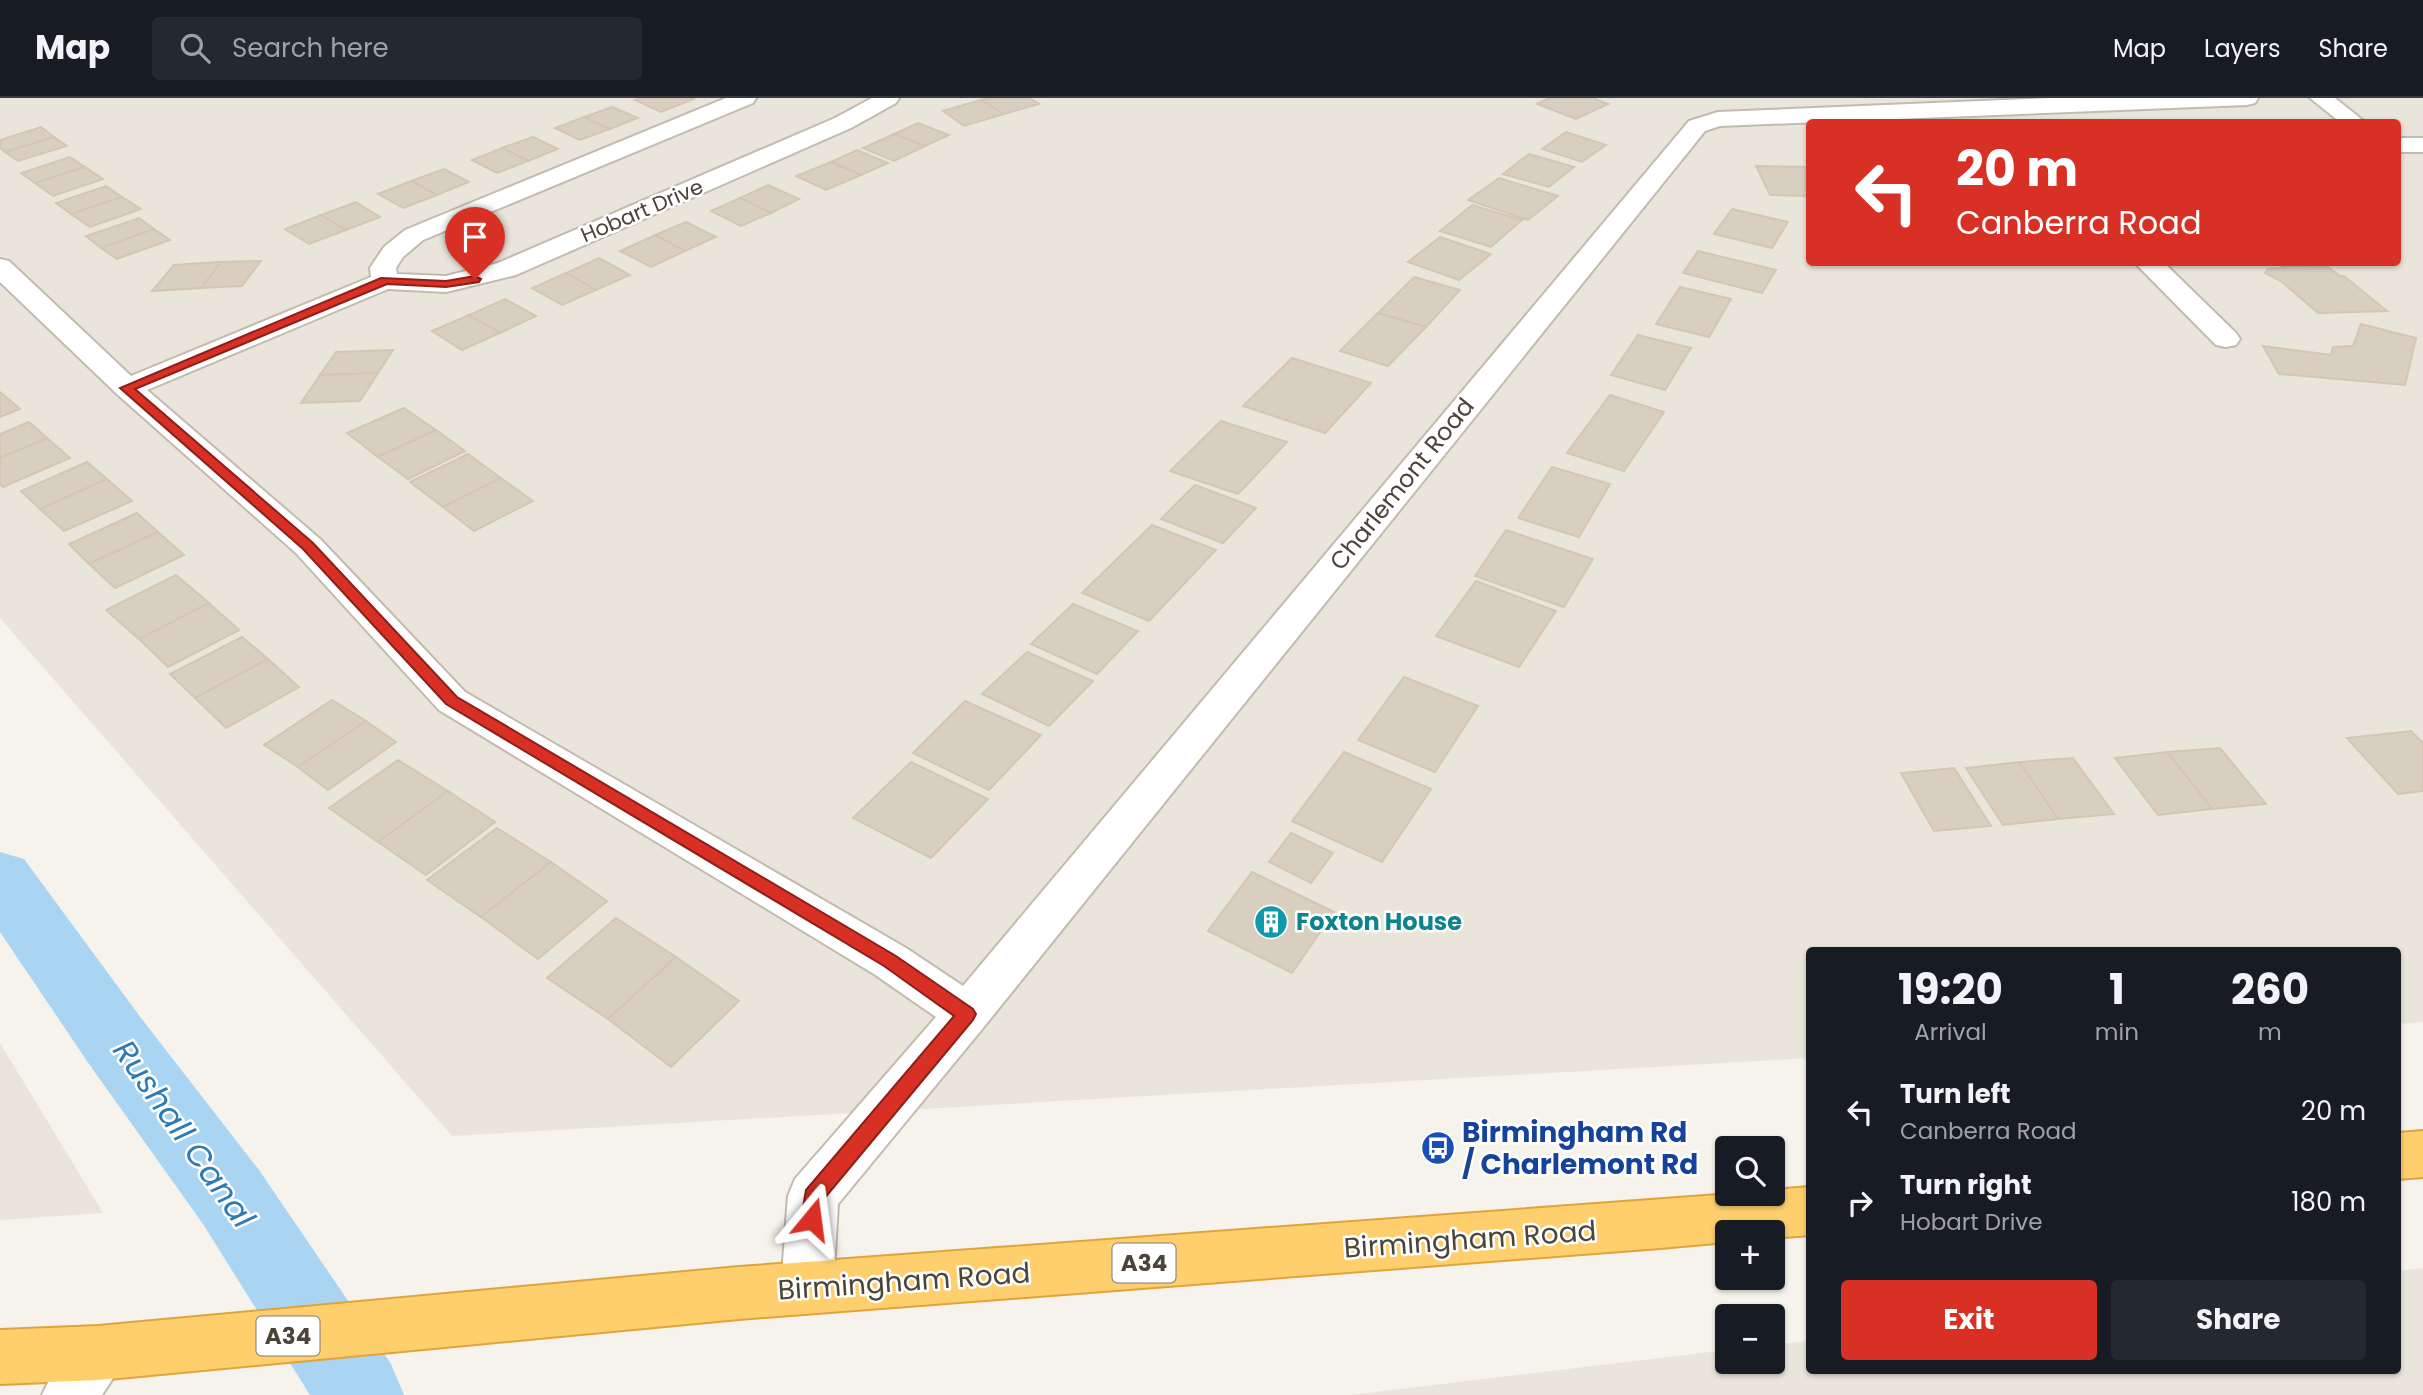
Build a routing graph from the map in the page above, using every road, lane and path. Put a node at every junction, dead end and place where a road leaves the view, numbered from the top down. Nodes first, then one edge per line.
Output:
1 (745, 98) edge
2 (888, 98) edge
3 (2247, 98) edge
4 (2321, 98) edge
5 (1984, 104) edge
6 (1709, 109) edge
7 (2042, 113) edge
8 (2350, 119) edge
9 (2401, 145) edge
10 (2423, 145) edge
11 (2151, 266) edge
12 (0, 267) edge
13 (385, 281) junction
14 (2226, 339) dead end
15 (127, 388) junction
16 (967, 1014) junction
17 (2423, 1154) edge
18 (2401, 1156) edge
19 (1806, 1211) edge
20 (807, 1288) junction
21 (0, 1357) edge
22 (84, 1374) edge

1 - 13 street
2 - 13 street, Hobart Drive
3 - 7 street, Charlemont Road
4 - 8 street
5 - 6 street, Charlemont Road
5 - 7 street, Charlemont Road
6 - 16 street, Charlemont Road
9 - 10 street
11 - 14 street
12 - 15 street
13 - 15 street, Hobart Drive
15 - 16 street
16 - 20 street, Charlemont Road
17 - 18 highway
19 - 20 highway, Birmingham Road / A34
20 - 22 highway, Birmingham Road / A34
21 - 22 highway, Birmingham Road / A34

